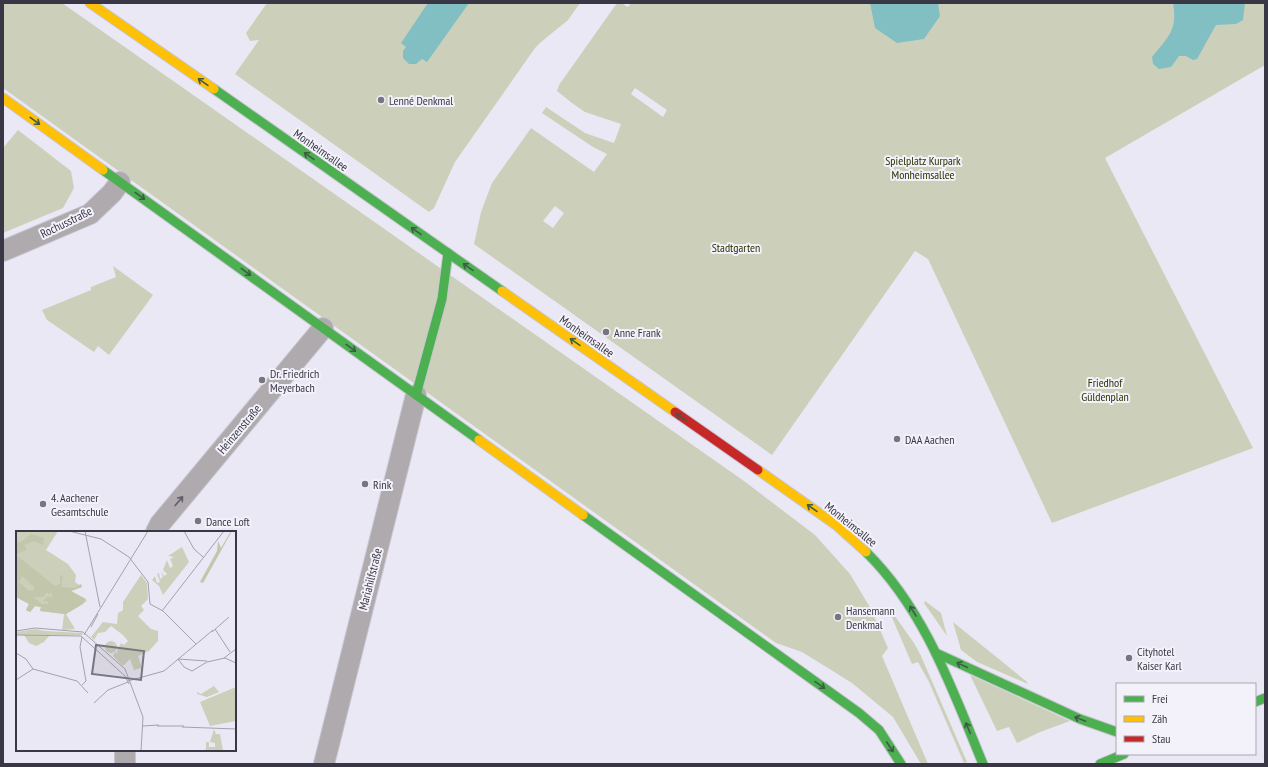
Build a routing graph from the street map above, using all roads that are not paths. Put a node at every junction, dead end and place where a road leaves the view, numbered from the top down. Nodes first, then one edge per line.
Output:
1 (90, 3) edge
2 (3, 98) edge
3 (120, 182) junction
4 (3, 251) edge
5 (448, 253) junction
6 (324, 328) junction
7 (416, 395) junction
8 (156, 531) edge
9 (936, 653) junction
10 (1116, 732) edge
11 (125, 751) edge
12 (1122, 755) edge
13 (126, 764) edge
14 (324, 764) edge
15 (901, 764) edge
16 (983, 764) edge
17 (1100, 764) edge

5 -> 1 main road, Monheimsallee
2 -> 3 main road
3 - 4 street, Rochusstraße
3 -> 6 main road
5 - 7 main road
9 -> 5 main road, Monheimsallee
6 -> 7 main road
8 -> 6 street, Heinzenstraße
7 - 14 street, Mariahilfstraße
7 -> 15 main road
10 -> 9 main road
16 -> 9 main road, Monheimsallee
11 - 13 street
12 - 17 main road

